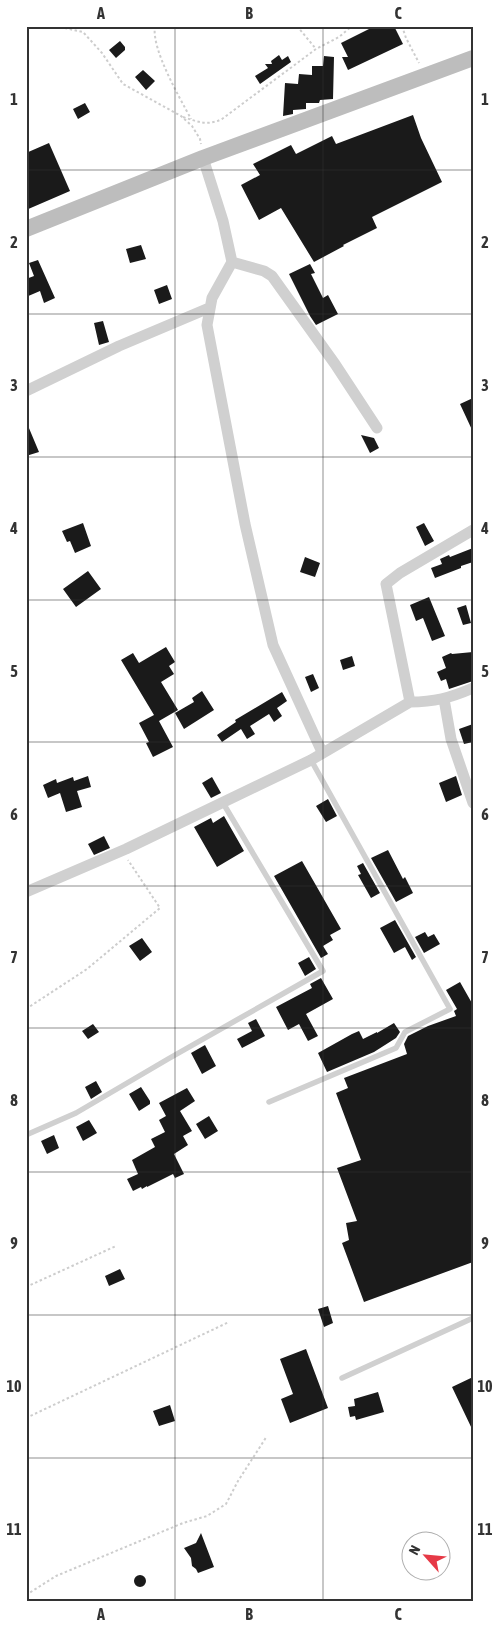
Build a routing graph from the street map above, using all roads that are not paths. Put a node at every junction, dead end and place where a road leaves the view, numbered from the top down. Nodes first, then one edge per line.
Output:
1 (473, 58) edge
2 (203, 158) junction
3 (26, 229) edge
4 (232, 262) junction
5 (209, 308) junction
6 (26, 390) edge
7 (377, 428) dead end
8 (473, 530) edge
9 (473, 688) edge
10 (444, 700) junction
11 (410, 702) junction
12 (322, 752) junction
13 (311, 760) junction
14 (473, 802) edge
15 (223, 804) junction
16 (26, 892) edge
17 (269, 1102) dead end
18 (26, 1135) edge
19 (473, 1318) edge
20 (342, 1378) dead end

1 - 2 main road
2 - 3 main road
2 - 4 street
4 - 5 street
4 - 7 street
5 - 6 street
5 - 12 street
8 - 11 street
9 - 10 street
10 - 11 street
10 - 14 street
11 - 12 street
12 - 13 street
13 - 15 street
13 - 17 lane
15 - 16 street
15 - 18 lane
19 - 20 lane

